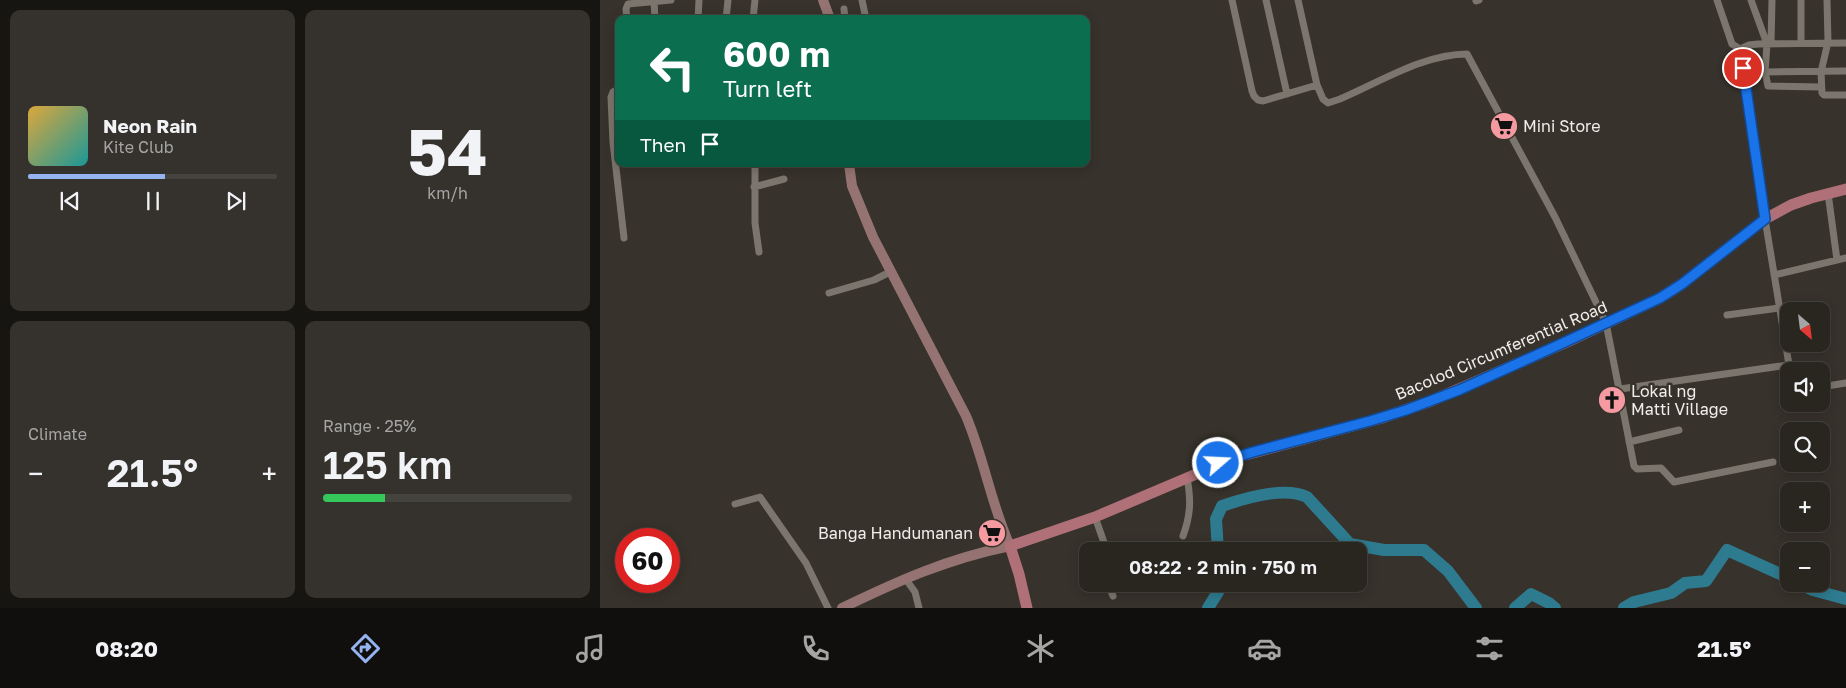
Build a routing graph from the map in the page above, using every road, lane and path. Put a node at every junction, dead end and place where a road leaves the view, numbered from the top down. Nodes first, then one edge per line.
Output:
1 (671, 0) edge
2 (699, 0) edge
3 (728, 0) edge
4 (755, 0) edge
5 (823, 0) edge
6 (862, 0) edge
7 (1232, 0) edge
8 (1266, 0) edge
9 (1298, 0) edge
10 (1716, 0) edge
11 (1751, 0) edge
12 (1772, 0) edge
13 (1801, 0) edge
14 (1827, 0) edge
15 (654, 1) junction
16 (844, 9) dead end
17 (627, 15) edge
18 (655, 15) edge
19 (698, 15) edge
20 (726, 15) edge
21 (753, 15) edge
22 (829, 15) edge
23 (845, 15) edge
24 (865, 15) edge
25 (1758, 18) junction
26 (1772, 18) junction
27 (1801, 42) junction
28 (1828, 42) junction
29 (1846, 43) edge
30 (1769, 44) junction
31 (1740, 49) junction
32 (1846, 71) edge
33 (1765, 72) junction
34 (1821, 72) junction
35 (1317, 86) junction
36 (1821, 87) junction
37 (615, 91) edge
38 (1287, 94) junction
39 (1846, 95) edge
40 (615, 159) edge
41 (616, 167) edge
42 (755, 167) edge
43 (850, 167) edge
44 (784, 179) dead end
45 (754, 187) junction
46 (1846, 189) edge
47 (1828, 193) junction
48 (1765, 219) junction
49 (624, 238) dead end
50 (759, 252) dead end
51 (1846, 258) edge
52 (1837, 260) junction
53 (890, 272) junction
54 (1774, 275) junction
55 (829, 293) dead end
56 (1779, 308) junction
57 (1727, 315) dead end
58 (1606, 323) junction
59 (1788, 362) edge
60 (1780, 369) edge
61 (1846, 383) edge
62 (1830, 386) edge
63 (1620, 389) junction
64 (1679, 430) dead end
65 (1629, 442) junction
66 (1773, 462) dead end
67 (1187, 476) junction
68 (735, 504) dead end
69 (1095, 517) junction
70 (1183, 536) dead end
71 (1105, 542) edge
72 (1010, 546) junction
73 (905, 578) junction
74 (1111, 592) edge
75 (1113, 596) dead end
76 (828, 608) edge
77 (842, 608) edge
78 (919, 608) edge
79 (1027, 608) edge

1 - 15 street
2 - 19 street
3 - 20 street
4 - 21 street
5 - 22 main road
6 - 24 street
7 - 38 street
8 - 38 street
9 - 35 street
10 - 31 street
11 - 25 street
12 - 26 street
13 - 27 street
14 - 28 street
15 - 17 street
15 - 18 street
16 - 23 street
25 - 26 street
25 - 30 street
26 - 30 street
27 - 28 street
27 - 30 street
28 - 29 street
28 - 34 street
30 - 31 street
30 - 33 street
31 - 48 street
32 - 34 street
33 - 34 street
33 - 36 street
34 - 36 street
35 - 38 street
35 - 58 street
36 - 39 street
37 - 40 street
41 - 49 street
42 - 45 street
43 - 53 main road
44 - 45 street
45 - 50 street
46 - 47 main road, Bacolod Circumferential Road
47 - 48 main road, Bacolod Circumferential Road
47 - 52 street
48 - 54 street
48 - 58 main road, Bacolod Circumferential Road
51 - 52 street
52 - 54 street
53 - 55 street
53 - 72 main road
54 - 56 street
56 - 57 street
56 - 59 street
58 - 63 street
58 - 67 main road, Bacolod Circumferential Road
60 - 63 street
61 - 62 street
63 - 65 street
64 - 65 street
65 - 66 street
67 - 69 main road, Bacolod Circumferential Road
67 - 70 street
68 - 76 street
69 - 71 street
69 - 72 main road, Bacolod Circumferential Road
72 - 73 main road
72 - 79 main road
73 - 77 main road
73 - 78 street
74 - 75 street

